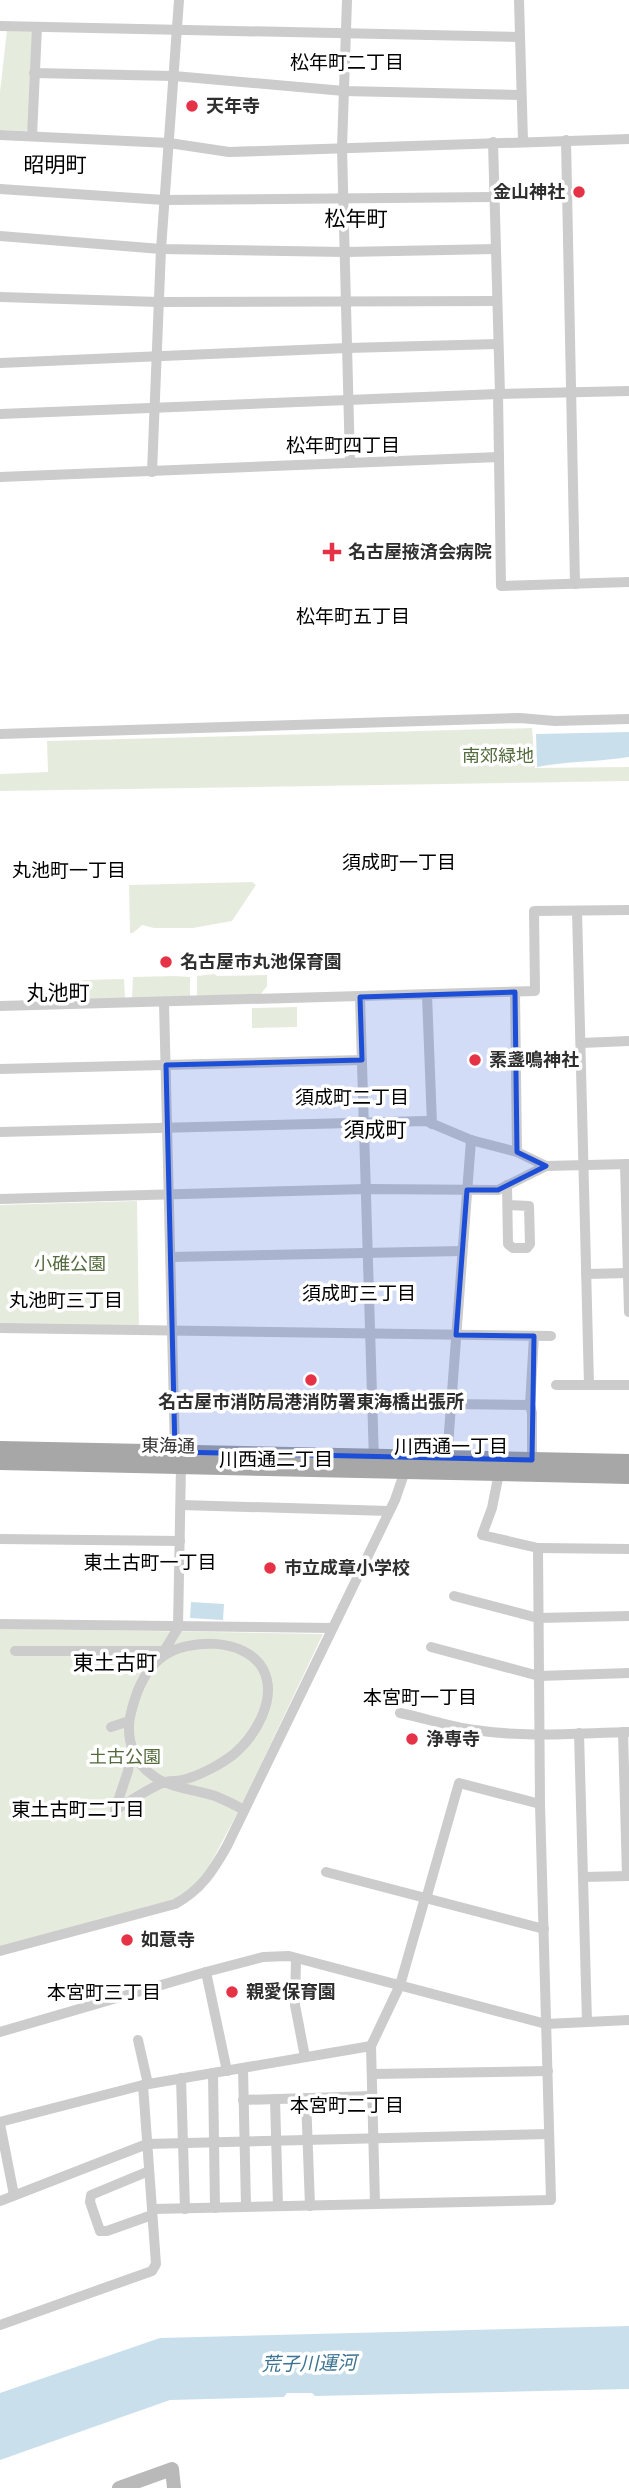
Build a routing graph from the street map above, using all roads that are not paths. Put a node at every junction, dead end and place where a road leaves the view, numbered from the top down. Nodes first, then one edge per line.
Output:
1 (179, 0) edge
2 (347, 0) edge
3 (519, 0) edge
4 (0, 26) edge
5 (37, 27) junction
6 (177, 30) junction
7 (346, 33) junction
8 (520, 37) junction
9 (34, 73) junction
10 (174, 76) junction
11 (344, 91) junction
12 (521, 95) junction
13 (0, 135) edge
14 (32, 136) junction
15 (629, 139) edge
16 (566, 140) junction
17 (523, 141) junction
18 (493, 142) junction
19 (169, 143) junction
20 (342, 148) junction
21 (0, 189) edge
22 (495, 197) junction
23 (343, 199) junction
24 (164, 200) junction
25 (0, 236) edge
26 (160, 249) junction
27 (496, 249) junction
28 (345, 252) junction
29 (0, 297) edge
30 (497, 301) junction
31 (159, 302) junction
32 (346, 303) junction
33 (498, 345) junction
34 (347, 348) junction
35 (157, 356) junction
36 (0, 363) edge
37 (629, 391) edge
38 (572, 392) junction
39 (499, 394) junction
40 (348, 400) junction
41 (155, 408) junction
42 (0, 414) edge
43 (499, 457) junction
44 (350, 463) junction
45 (152, 471) junction
46 (0, 477) edge
47 (629, 582) edge
48 (575, 584) junction
49 (629, 719) edge
50 (0, 734) edge
51 (629, 910) edge
52 (577, 911) junction
53 (515, 992) junction
54 (427, 995) junction
55 (360, 997) junction
56 (164, 1002) junction
57 (0, 1006) edge
58 (629, 1041) edge
59 (580, 1043) junction
60 (362, 1060) junction
61 (166, 1065) junction
62 (0, 1069) edge
63 (364, 1121) junction
64 (432, 1124) junction
65 (167, 1127) junction
66 (0, 1132) edge
67 (471, 1140) junction
68 (517, 1152) junction
69 (627, 1164) edge
70 (584, 1165) junction
71 (546, 1166) junction
72 (507, 1185) junction
73 (366, 1189) junction
74 (467, 1190) junction
75 (169, 1194) junction
76 (0, 1199) edge
77 (508, 1205) junction
78 (462, 1251) junction
79 (368, 1252) junction
80 (171, 1257) junction
81 (628, 1273) edge
82 (586, 1274) junction
83 (629, 1312) edge
84 (0, 1328) edge
85 (172, 1331) junction
86 (370, 1334) junction
87 (456, 1335) junction
88 (534, 1336) junction
89 (551, 1336) dead end
90 (556, 1385) dead end
91 (589, 1385) junction
92 (629, 1385) edge
93 (452, 1404) junction
94 (530, 1405) junction
95 (0, 1449) edge
96 (178, 1459) junction
97 (447, 1459) junction
98 (532, 1460) junction
99 (0, 1462) edge
100 (629, 1462) edge
101 (374, 1463) junction
102 (408, 1464) junction
103 (499, 1473) junction
104 (629, 1476) edge
105 (181, 1505) junction
106 (389, 1511) junction
107 (0, 1539) edge
108 (180, 1541) junction
109 (538, 1548) junction
110 (629, 1549) edge
111 (454, 1596) dead end
112 (629, 1616) edge
113 (538, 1618) junction
114 (0, 1625) edge
115 (178, 1628) junction
116 (332, 1628) junction
117 (431, 1647) dead end
118 (15, 1651) dead end
119 (164, 1653) junction
120 (629, 1673) edge
121 (540, 1676) junction
122 (400, 1713) dead end
123 (130, 1721) junction
124 (111, 1727) dead end
125 (626, 1732) edge
126 (579, 1733) junction
127 (539, 1734) junction
128 (132, 1747) junction
129 (166, 1782) junction
130 (540, 1804) junction
131 (244, 1810) junction
132 (326, 1872) dead end
133 (628, 1876) edge
134 (583, 1877) junction
135 (425, 1898) junction
136 (544, 1930) junction
137 (0, 1951) edge
138 (296, 1958) junction
139 (206, 1972) junction
140 (400, 1985) junction
141 (629, 2020) edge
142 (587, 2022) junction
143 (546, 2024) junction
144 (0, 2032) edge
145 (138, 2040) dead end
146 (371, 2046) junction
147 (304, 2057) junction
148 (243, 2068) junction
149 (227, 2071) junction
150 (548, 2071) junction
151 (213, 2073) junction
152 (372, 2074) junction
153 (181, 2078) junction
154 (145, 2084) junction
155 (372, 2096) junction
156 (306, 2098) junction
157 (275, 2099) junction
158 (243, 2100) junction
159 (0, 2123) edge
160 (549, 2134) junction
161 (373, 2138) junction
162 (308, 2140) junction
163 (245, 2141) junction
164 (276, 2141) junction
165 (214, 2142) junction
166 (183, 2143) junction
167 (147, 2144) junction
168 (149, 2171) junction
169 (14, 2195) junction
170 (0, 2201) edge
171 (375, 2204) junction
172 (278, 2206) junction
173 (310, 2206) junction
174 (246, 2207) junction
175 (185, 2208) junction
176 (215, 2208) junction
177 (152, 2212) junction
178 (0, 2325) edge
179 (119, 2488) edge
180 (174, 2488) edge

1 - 6 street
2 - 7 street
3 - 8 street
4 - 5 street
5 - 6 street
5 - 9 street
6 - 7 street
6 - 10 street
7 - 8 street
7 - 11 street
8 - 12 street
9 - 10 street
9 - 14 street
10 - 11 street
10 - 19 street
11 - 12 street
11 - 20 street
12 - 17 street
13 - 14 street
14 - 19 street
15 - 16 street
16 - 17 street
16 - 38 street
17 - 18 street
18 - 20 street
18 - 22 street
19 - 20 street
19 - 24 street
20 - 23 street
21 - 24 street
22 - 23 street
22 - 27 street
23 - 24 street
23 - 28 street
24 - 26 street
25 - 26 street
26 - 28 street
26 - 31 street
27 - 28 street
27 - 30 street
28 - 32 street
29 - 31 street
30 - 32 street
30 - 33 street
31 - 32 street
31 - 35 street
32 - 34 street
33 - 34 street
33 - 39 street
34 - 35 street
34 - 40 street
35 - 36 street
35 - 41 street
37 - 38 street
38 - 39 street
38 - 48 street
39 - 40 street
39 - 43 street
40 - 41 street
40 - 44 street
41 - 42 street
41 - 45 street
43 - 44 street
43 - 48 street
44 - 45 street
45 - 46 street
47 - 48 street
49 - 50 street
51 - 52 street
52 - 53 street
52 - 59 street
53 - 54 street
53 - 68 street
54 - 55 street
54 - 64 street
55 - 56 street
55 - 60 street
56 - 57 street
56 - 61 street
58 - 59 street
59 - 70 street
60 - 61 street
60 - 63 street
61 - 62 street
61 - 65 street
63 - 64 street
63 - 65 street
63 - 73 street
64 - 67 street
65 - 66 street
65 - 75 street
67 - 68 street
67 - 74 street
68 - 71 street
69 - 70 street
69 - 81 street
70 - 71 street
70 - 82 street
71 - 72 street
72 - 74 street
72 - 77 street
73 - 74 street
73 - 75 street
73 - 79 street
74 - 78 street
75 - 76 street
75 - 80 street
77 - 77 street
78 - 79 street
78 - 87 street
79 - 80 street
79 - 86 street
80 - 85 street
81 - 82 street
81 - 83 street
82 - 91 street
84 - 85 street
85 - 86 street
85 - 96 street
86 - 87 street
86 - 101 street
87 - 88 street
87 - 93 street
88 - 89 street
88 - 94 street
90 - 91 street
91 - 92 street
93 - 94 street
93 - 97 street
94 - 98 street
95 - 96 main road
96 - 99 main road, 東海通
96 - 101 main road, 東海通
96 - 105 street
97 - 98 main road
97 - 102 main road
98 - 100 main road
101 - 102 main road, 東海通
102 - 103 main road, 東海通
102 - 106 street
103 - 104 main road, 東海通
103 - 109 street
105 - 106 street
105 - 108 street
106 - 116 street
107 - 108 street
108 - 115 street
109 - 110 street
109 - 113 street
111 - 113 street
112 - 113 street
113 - 121 street
114 - 115 street
115 - 116 street
115 - 119 street
116 - 131 street
117 - 121 street
118 - 119 street
119 - 123 street
119 - 129 street
120 - 121 street
121 - 127 street
122 - 127 street
123 - 124 street
123 - 128 street
125 - 126 street
125 - 133 street
126 - 127 street
126 - 134 street
127 - 130 street
128 - 129 street
128 - 129 street
129 - 131 street
130 - 135 street
130 - 136 street
131 - 137 street
132 - 135 street
133 - 134 street
134 - 142 street
135 - 136 street
135 - 140 street
136 - 143 street
138 - 139 street
138 - 140 street
138 - 147 street
139 - 144 street
139 - 149 street
140 - 143 street
140 - 146 street
141 - 142 street
142 - 143 street
143 - 150 street
145 - 154 street
146 - 147 street
146 - 152 street
147 - 148 street
148 - 149 street
148 - 158 street
149 - 151 street
150 - 152 street
150 - 160 street
151 - 153 street
151 - 165 street
152 - 155 street
153 - 154 street
153 - 166 street
154 - 159 street
154 - 167 street
155 - 156 street
155 - 161 street
156 - 157 street
156 - 162 street
157 - 158 street
157 - 164 street
158 - 163 street
159 - 169 street
160 - 161 street
160 - 171 street
161 - 162 street
161 - 171 street
162 - 164 street
162 - 173 street
163 - 164 street
163 - 165 street
163 - 174 street
164 - 172 street
165 - 166 street
165 - 176 street
166 - 167 street
166 - 175 street
167 - 168 street
167 - 169 street
168 - 177 street
168 - 177 street
169 - 170 street
171 - 173 street
172 - 173 street
172 - 174 street
174 - 176 street
175 - 176 street
175 - 177 street
177 - 178 street
179 - 180 street

